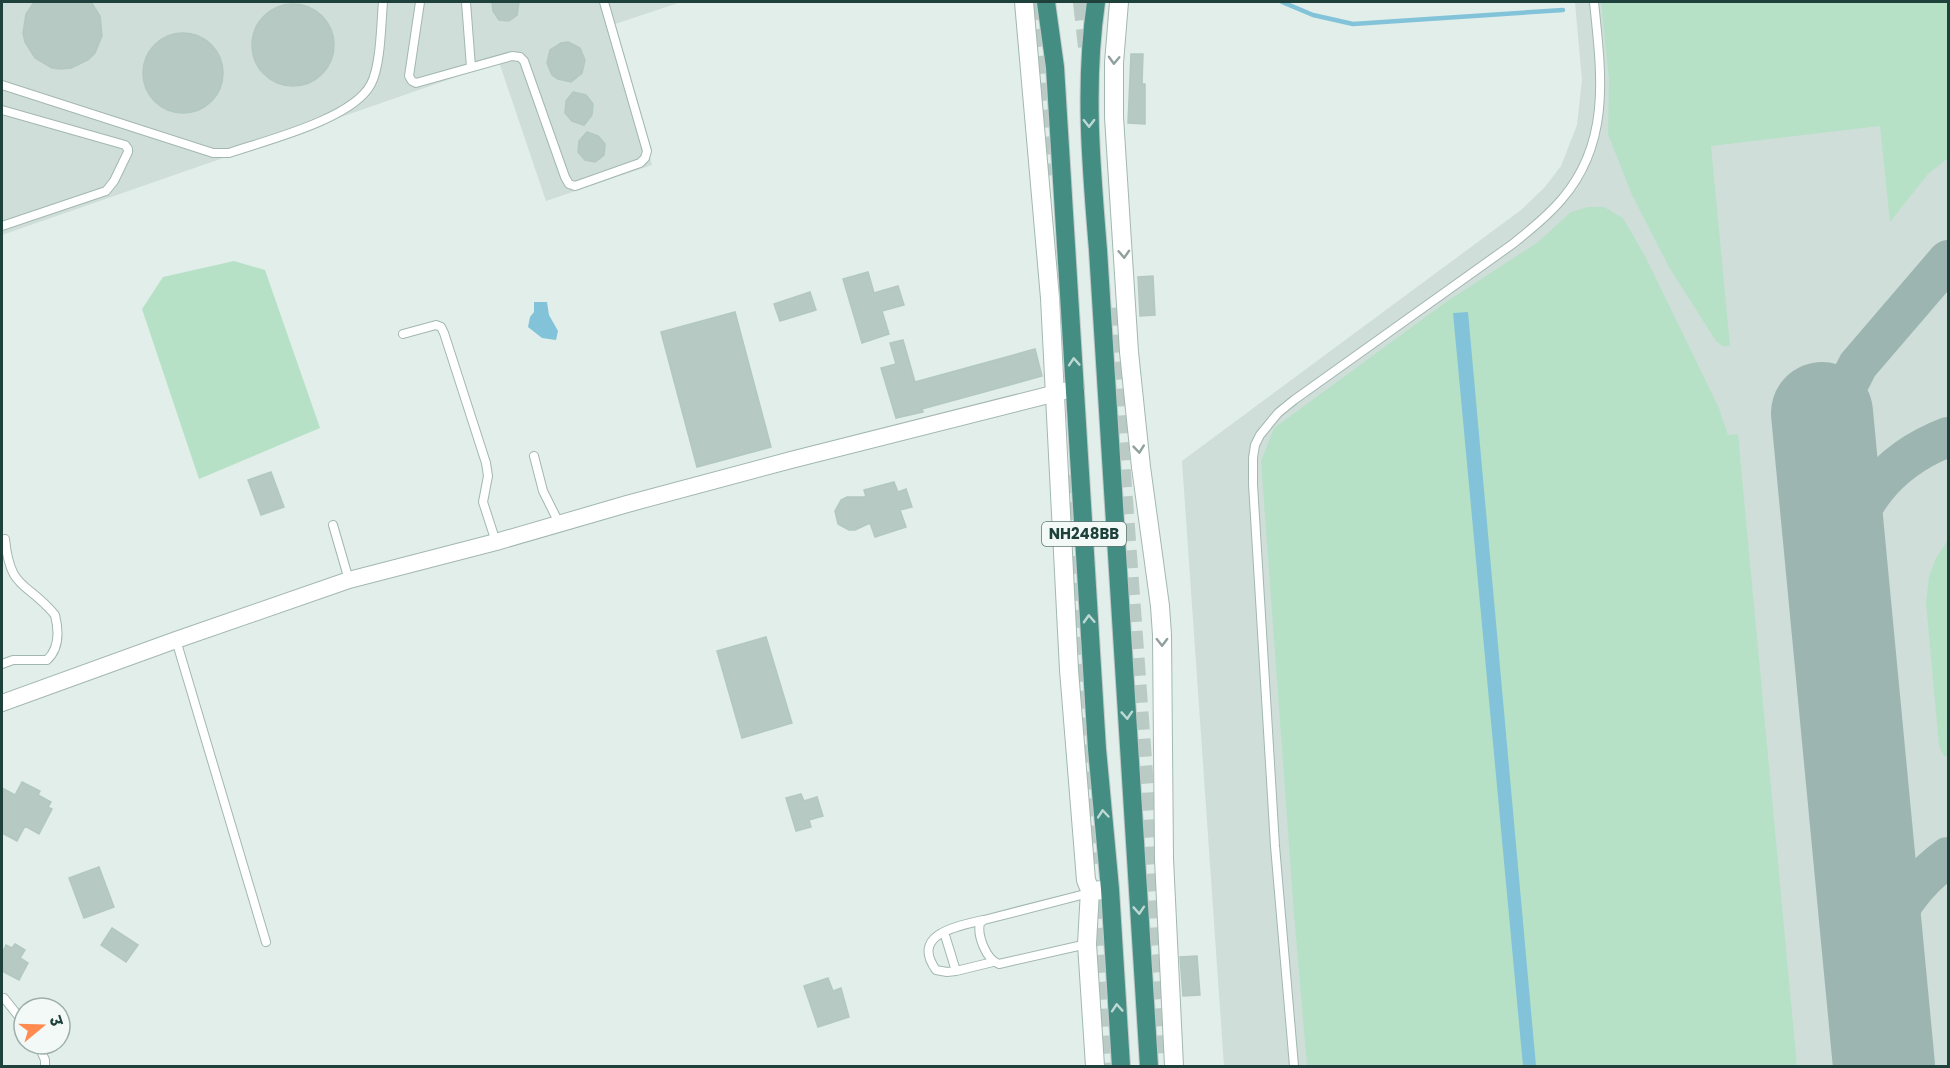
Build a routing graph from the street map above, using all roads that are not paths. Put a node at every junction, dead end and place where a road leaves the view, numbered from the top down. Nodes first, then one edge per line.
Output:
1 (383, 2) edge
2 (420, 2) edge
3 (466, 2) edge
4 (604, 2) edge
5 (1024, 2) edge
6 (1046, 2) edge
7 (1095, 2) edge
8 (1119, 2) edge
9 (1594, 2) edge
10 (471, 67) junction
11 (2, 85) edge
12 (2, 110) edge
13 (2, 226) edge
14 (404, 334) dead end
15 (1076, 388) junction
16 (1056, 392) junction
17 (534, 456) dead end
18 (559, 523) junction
19 (333, 525) dead end
20 (5, 539) dead end
21 (496, 542) junction
22 (349, 580) junction
23 (176, 640) junction
24 (2, 664) edge
25 (2, 703) edge
26 (1110, 889) junction
27 (1090, 891) junction
28 (984, 920) junction
29 (944, 932) junction
30 (266, 942) dead end
31 (1087, 944) junction
32 (993, 962) junction
33 (956, 971) junction
34 (4, 998) dead end
35 (12, 1008) edge
36 (1095, 1066) edge
37 (1121, 1066) edge
38 (1149, 1066) edge
39 (1174, 1066) edge
40 (1294, 1066) edge

1 - 11 lane
2 - 10 lane
3 - 10 lane
4 - 10 lane
5 - 16 street
15 -> 6 highway, NH248BB
7 -> 38 highway, NH248BB
8 -> 39 street
9 - 40 lane
12 - 13 lane
14 - 21 lane
15 - 16 street
26 -> 15 highway, NH248BB
16 - 18 street
16 - 27 street
17 - 18 lane
18 - 21 street
19 - 22 lane
20 - 24 lane
21 - 22 street
22 - 23 street
23 - 25 street
23 - 30 lane
26 - 27 street
37 -> 26 highway, NH248BB
27 - 28 lane
27 - 31 street
28 - 29 lane
28 - 32 lane
29 - 33 lane
29 - 33 lane
31 - 32 lane
31 - 36 street
32 - 33 lane
34 - 35 lane

